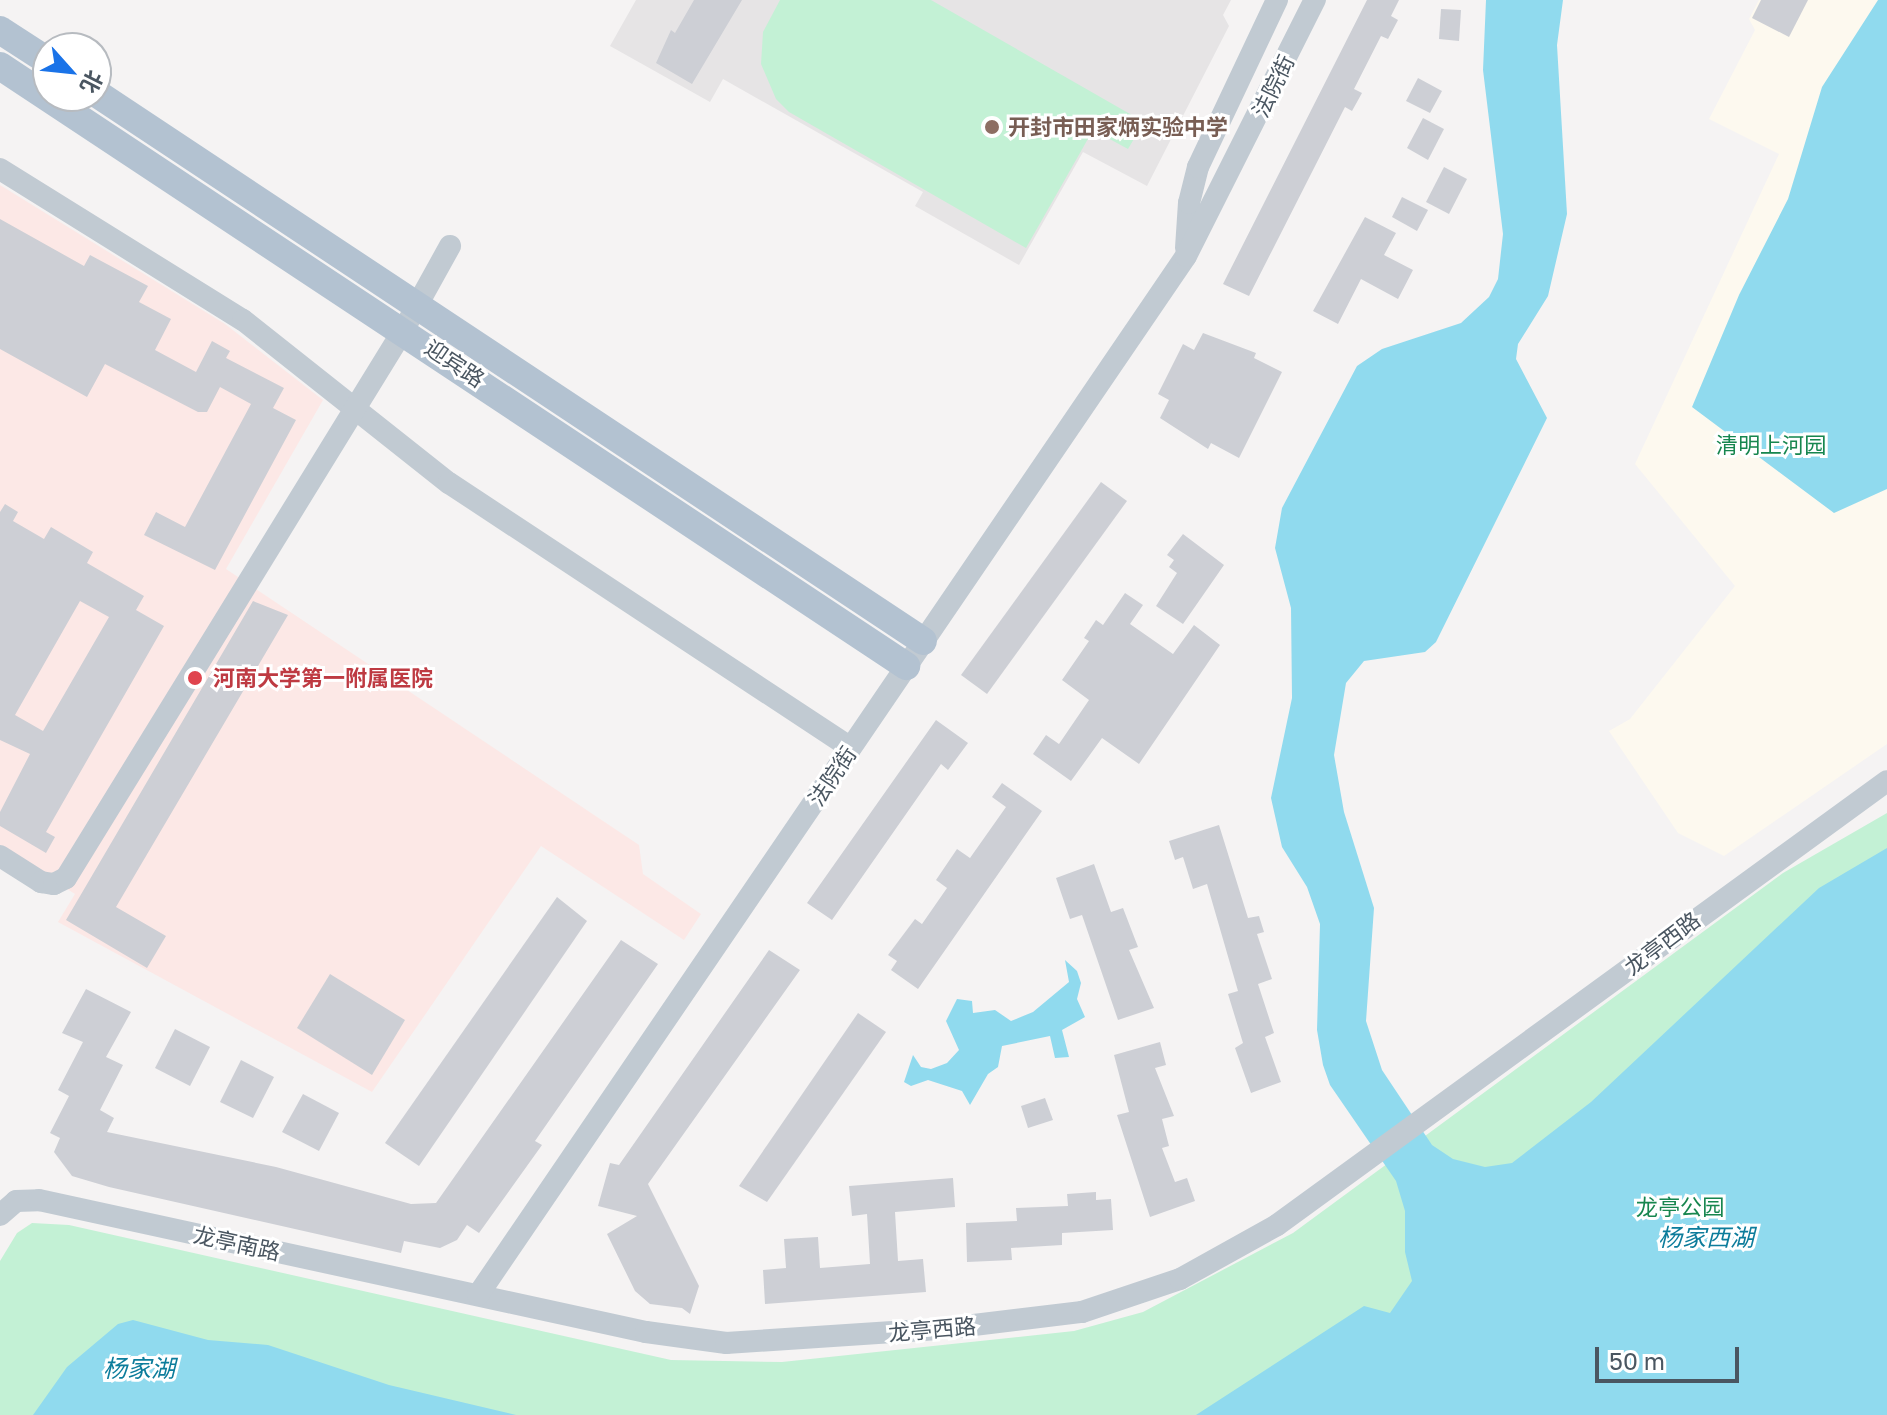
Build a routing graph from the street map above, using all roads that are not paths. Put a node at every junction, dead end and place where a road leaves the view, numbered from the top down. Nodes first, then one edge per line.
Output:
1 (1277, 0) edge
2 (1315, 0) edge
3 (0, 30) edge
4 (32, 51) edge
5 (0, 66) edge
6 (112, 104) edge
7 (0, 169) edge
8 (450, 246) dead end
9 (1186, 256) junction
10 (411, 318) junction
11 (356, 408) junction
12 (923, 641) junction
13 (906, 666) junction
14 (851, 748) junction
15 (1887, 781) edge
16 (0, 856) edge
17 (0, 1215) edge
18 (478, 1295) junction

1 - 9 street, 法院街
2 - 9 street, 法院街
3 - 4 main road
5 - 10 main road, 迎宾路
6 - 10 main road, 迎宾路
7 - 11 street
8 - 10 street
9 - 12 street, 法院街
10 - 11 street
10 - 12 main road, 迎宾路
10 - 13 main road, 迎宾路
11 - 14 street
11 - 16 street
12 - 13 street, 法院街
13 - 14 street, 法院街
14 - 18 street, 法院街
15 - 18 street, 龙亭西路
17 - 18 street, 龙亭南路

